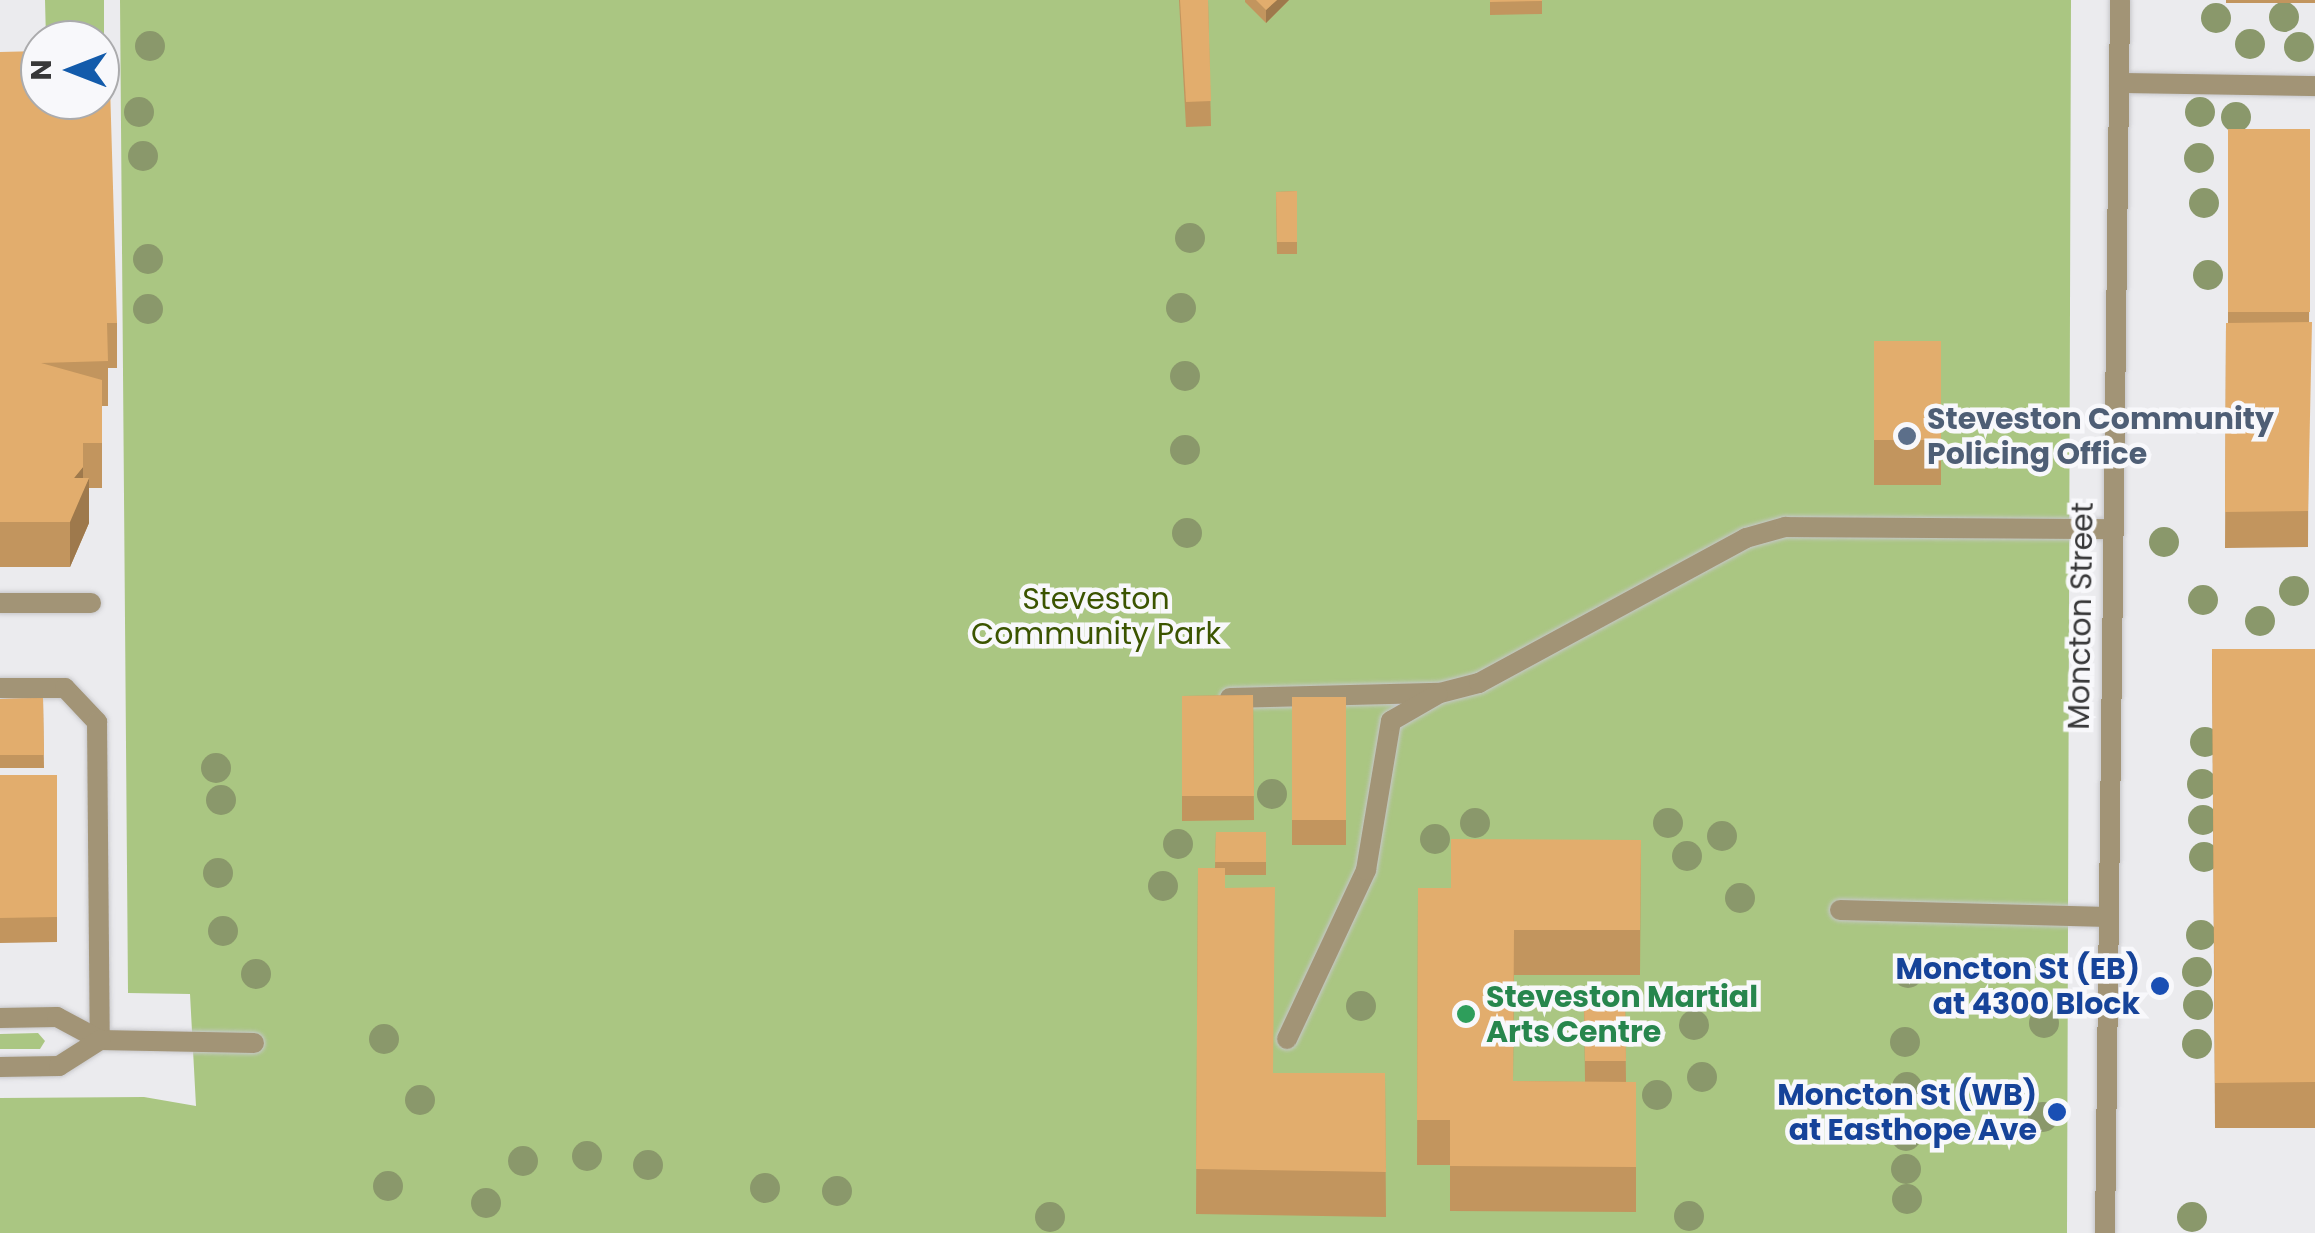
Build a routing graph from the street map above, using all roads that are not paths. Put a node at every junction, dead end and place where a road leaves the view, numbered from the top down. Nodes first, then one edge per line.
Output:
1 (2120, 0) edge
2 (2120, 83) junction
3 (2315, 86) edge
4 (2112, 528) junction
5 (0, 603) edge
6 (91, 603) dead end
7 (0, 688) edge
8 (1440, 693) junction
9 (1208, 698) edge
10 (1840, 910) dead end
11 (2108, 917) junction
12 (0, 1018) edge
13 (1286, 1039) dead end
14 (100, 1040) junction
15 (254, 1043) dead end
16 (0, 1067) edge
17 (2105, 1233) edge

1 - 2 street, Moncton Street
2 - 3 street
2 - 4 street, Moncton Street
4 - 8 street
4 - 11 street, Moncton Street
5 - 6 street
7 - 14 street
8 - 9 street
8 - 13 street
10 - 11 street
11 - 17 street, Moncton Street
12 - 14 street
14 - 15 street
14 - 16 street

